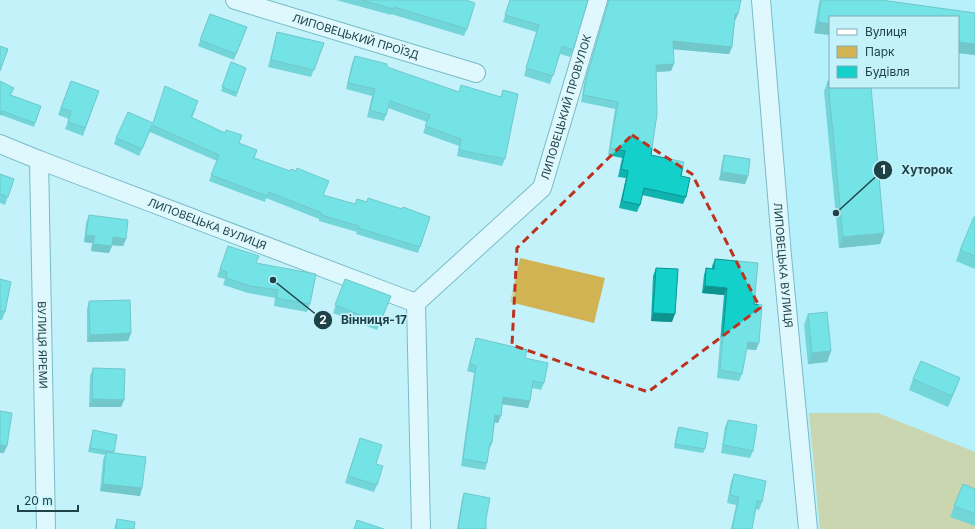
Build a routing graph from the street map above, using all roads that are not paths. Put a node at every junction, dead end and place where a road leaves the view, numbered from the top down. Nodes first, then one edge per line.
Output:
1 (235, 0) edge
2 (598, 0) edge
3 (761, 0) edge
4 (476, 73) dead end
5 (0, 144) edge
6 (39, 160) junction
7 (416, 303) junction
8 (46, 529) edge
9 (421, 529) edge
10 (808, 529) edge

1 - 4 street, ЛИПОВЕЦЬКИЙ ПРОЇЗД
2 - 7 street, ЛИПОВЕЦЬКИЙ ПРОВУЛОК
3 - 10 street, ЛИПОВЕЦЬКА ВУЛИЦЯ
5 - 6 street, ЛИПОВЕЦЬКА ВУЛИЦЯ
6 - 7 street, ЛИПОВЕЦЬКА ВУЛИЦЯ
6 - 8 street, ВУЛИЦЯ ЯРЕМИ
7 - 9 street

